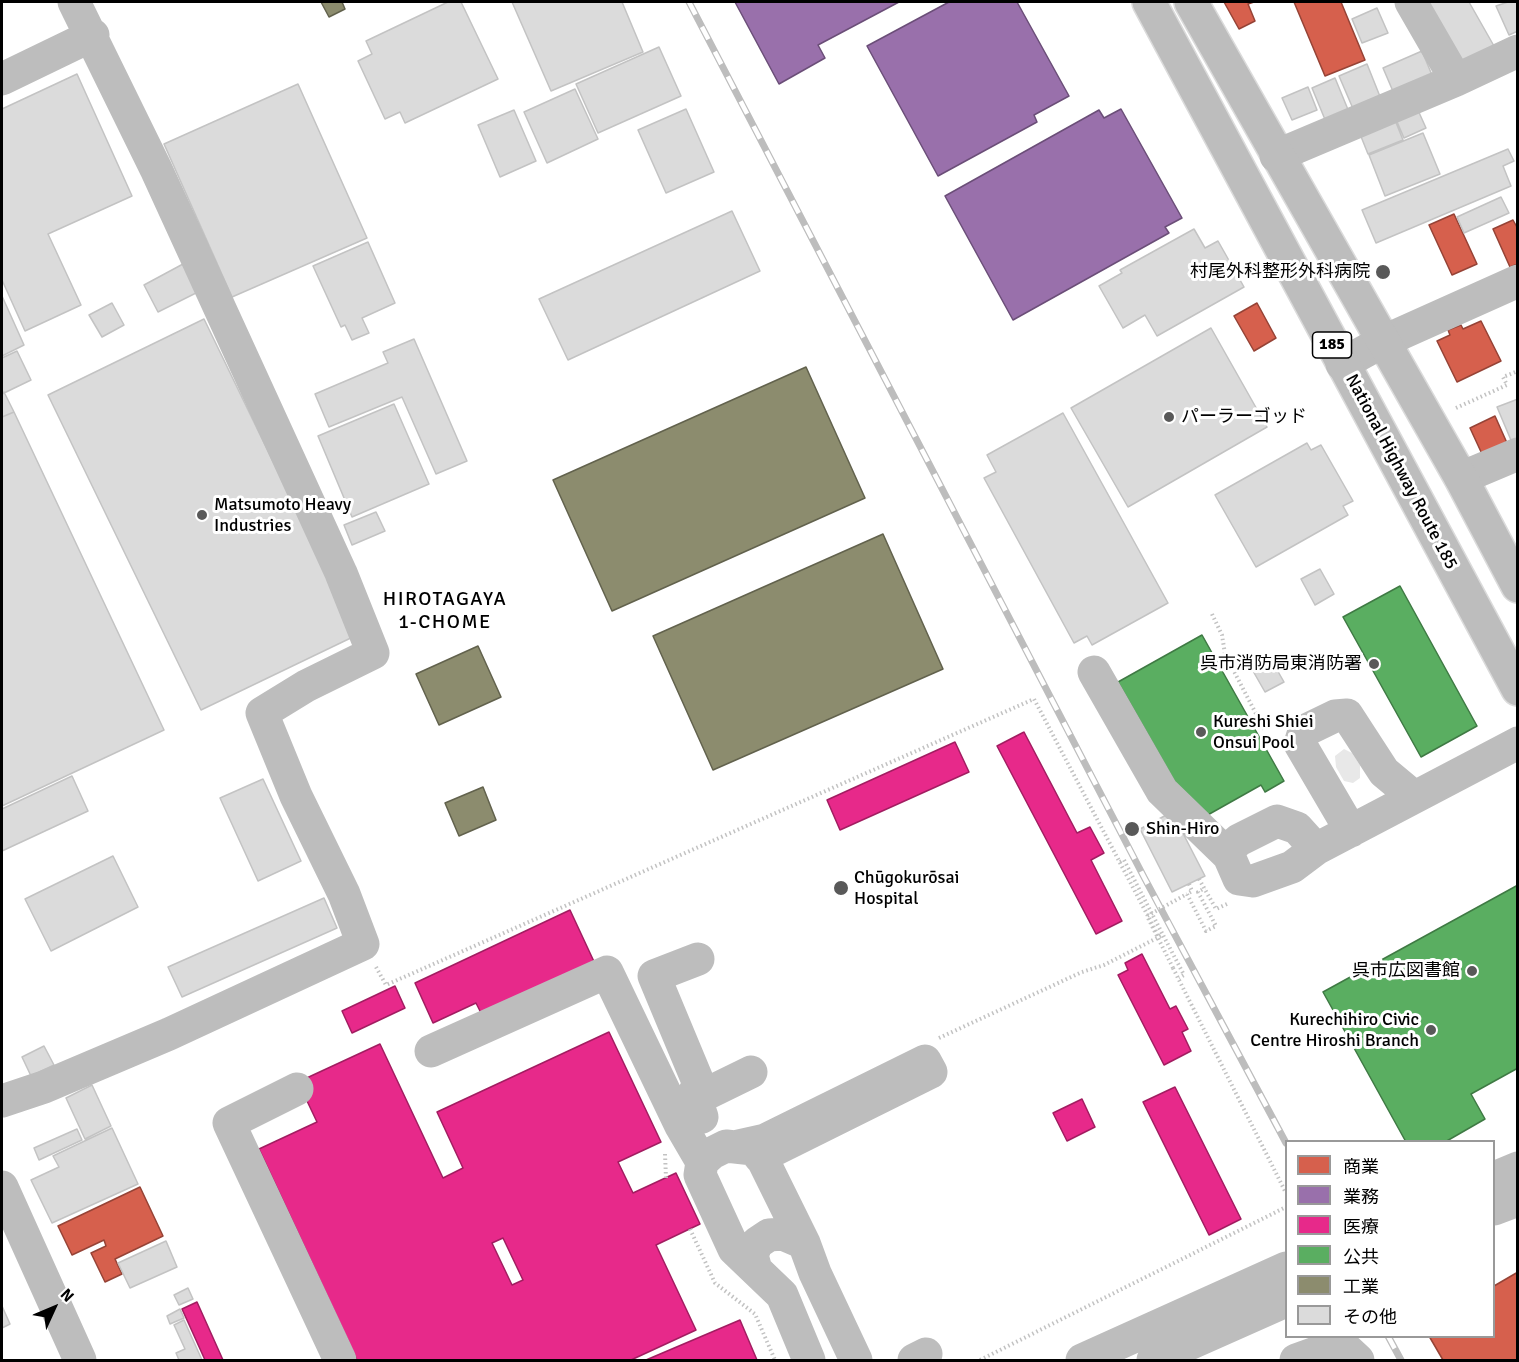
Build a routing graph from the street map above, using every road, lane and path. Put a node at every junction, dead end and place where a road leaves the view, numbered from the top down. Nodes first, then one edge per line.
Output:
1 (74, 2) edge
2 (1149, 2) edge
3 (1191, 2) edge
4 (1411, 2) edge
5 (93, 34) junction
6 (1518, 51) edge
7 (2, 79) edge
8 (1456, 80) junction
9 (1276, 156) junction
10 (1518, 281) edge
11 (1382, 342) junction
12 (1342, 364) junction
13 (1518, 371) edge
14 (1456, 408) dead end
15 (1518, 454) edge
16 (1461, 478) junction
17 (1518, 586) edge
18 (1212, 614) dead end
19 (1094, 672) dead end
20 (1518, 689) edge
21 (1265, 731) dead end
22 (1518, 743) edge
23 (1414, 797) junction
24 (1351, 831) junction
25 (1316, 849) junction
26 (1229, 856) junction
27 (1120, 862) junction
28 (1199, 879) dead end
29 (1189, 884) dead end
30 (1205, 888) junction
31 (1187, 894) junction
32 (1227, 904) dead end
33 (1152, 913) junction
34 (1161, 936) junction
35 (363, 944) junction
36 (698, 959) dead end
37 (1082, 972) dead end
38 (1179, 978) junction
39 (431, 1051) dead end
40 (751, 1072) dead end
41 (297, 1089) dead end
42 (2, 1101) edge
43 (679, 1121) junction
44 (730, 1154) junction
45 (1518, 1168) edge
46 (1495, 1178) edge
47 (2, 1186) edge
48 (1285, 1188) edge
49 (1518, 1200) edge
50 (1285, 1208) edge
51 (1495, 1209) edge
52 (690, 1229) dead end
53 (804, 1243) junction
54 (1285, 1269) edge
55 (756, 1270) junction
56 (1285, 1302) edge
57 (1204, 1350) edge
58 (1098, 1357) edge
59 (80, 1360) edge
60 (340, 1360) edge
61 (775, 1360) edge
62 (809, 1360) edge
63 (856, 1360) edge
64 (980, 1360) edge
65 (1153, 1360) edge
66 (1296, 1360) edge
67 (1358, 1360) edge

1 - 5 main road
2 - 12 main road, National Highway Route 185 / 185
3 - 9 main road, 185
4 - 8 main road
5 - 7 main road
5 - 35 main road
6 - 8 main road
8 - 9 main road
9 - 11 main road, 185
10 - 11 main road
11 - 12 main road
11 - 16 main road, 185
12 - 20 main road, National Highway Route 185 / 185
13 - 14 path
15 - 16 main road
16 - 17 main road, 185
18 - 21 path
19 - 26 main road
22 - 23 main road
23 - 24 main road
23 - 24 main road
24 - 25 main road
25 - 26 main road
25 - 26 main road
27 - 33 path
27 - 34 path
27 - 35 path
28 - 30 path
29 - 31 path
30 - 31 path
30 - 32 path
31 - 33 path, bridge
33 - 34 path
33 - 38 path, bridge
34 - 37 path
34 - 38 path
35 - 42 main road
36 - 43 main road
38 - 48 path
39 - 43 main road
40 - 44 main road
41 - 60 main road
43 - 44 main road
44 - 53 main road
44 - 55 main road
45 - 46 main road
47 - 59 main road
49 - 51 main road
50 - 64 path
52 - 61 path
53 - 55 main road
53 - 63 main road
54 - 58 main road
55 - 62 main road
56 - 57 main road
57 - 65 main road
66 - 67 main road

